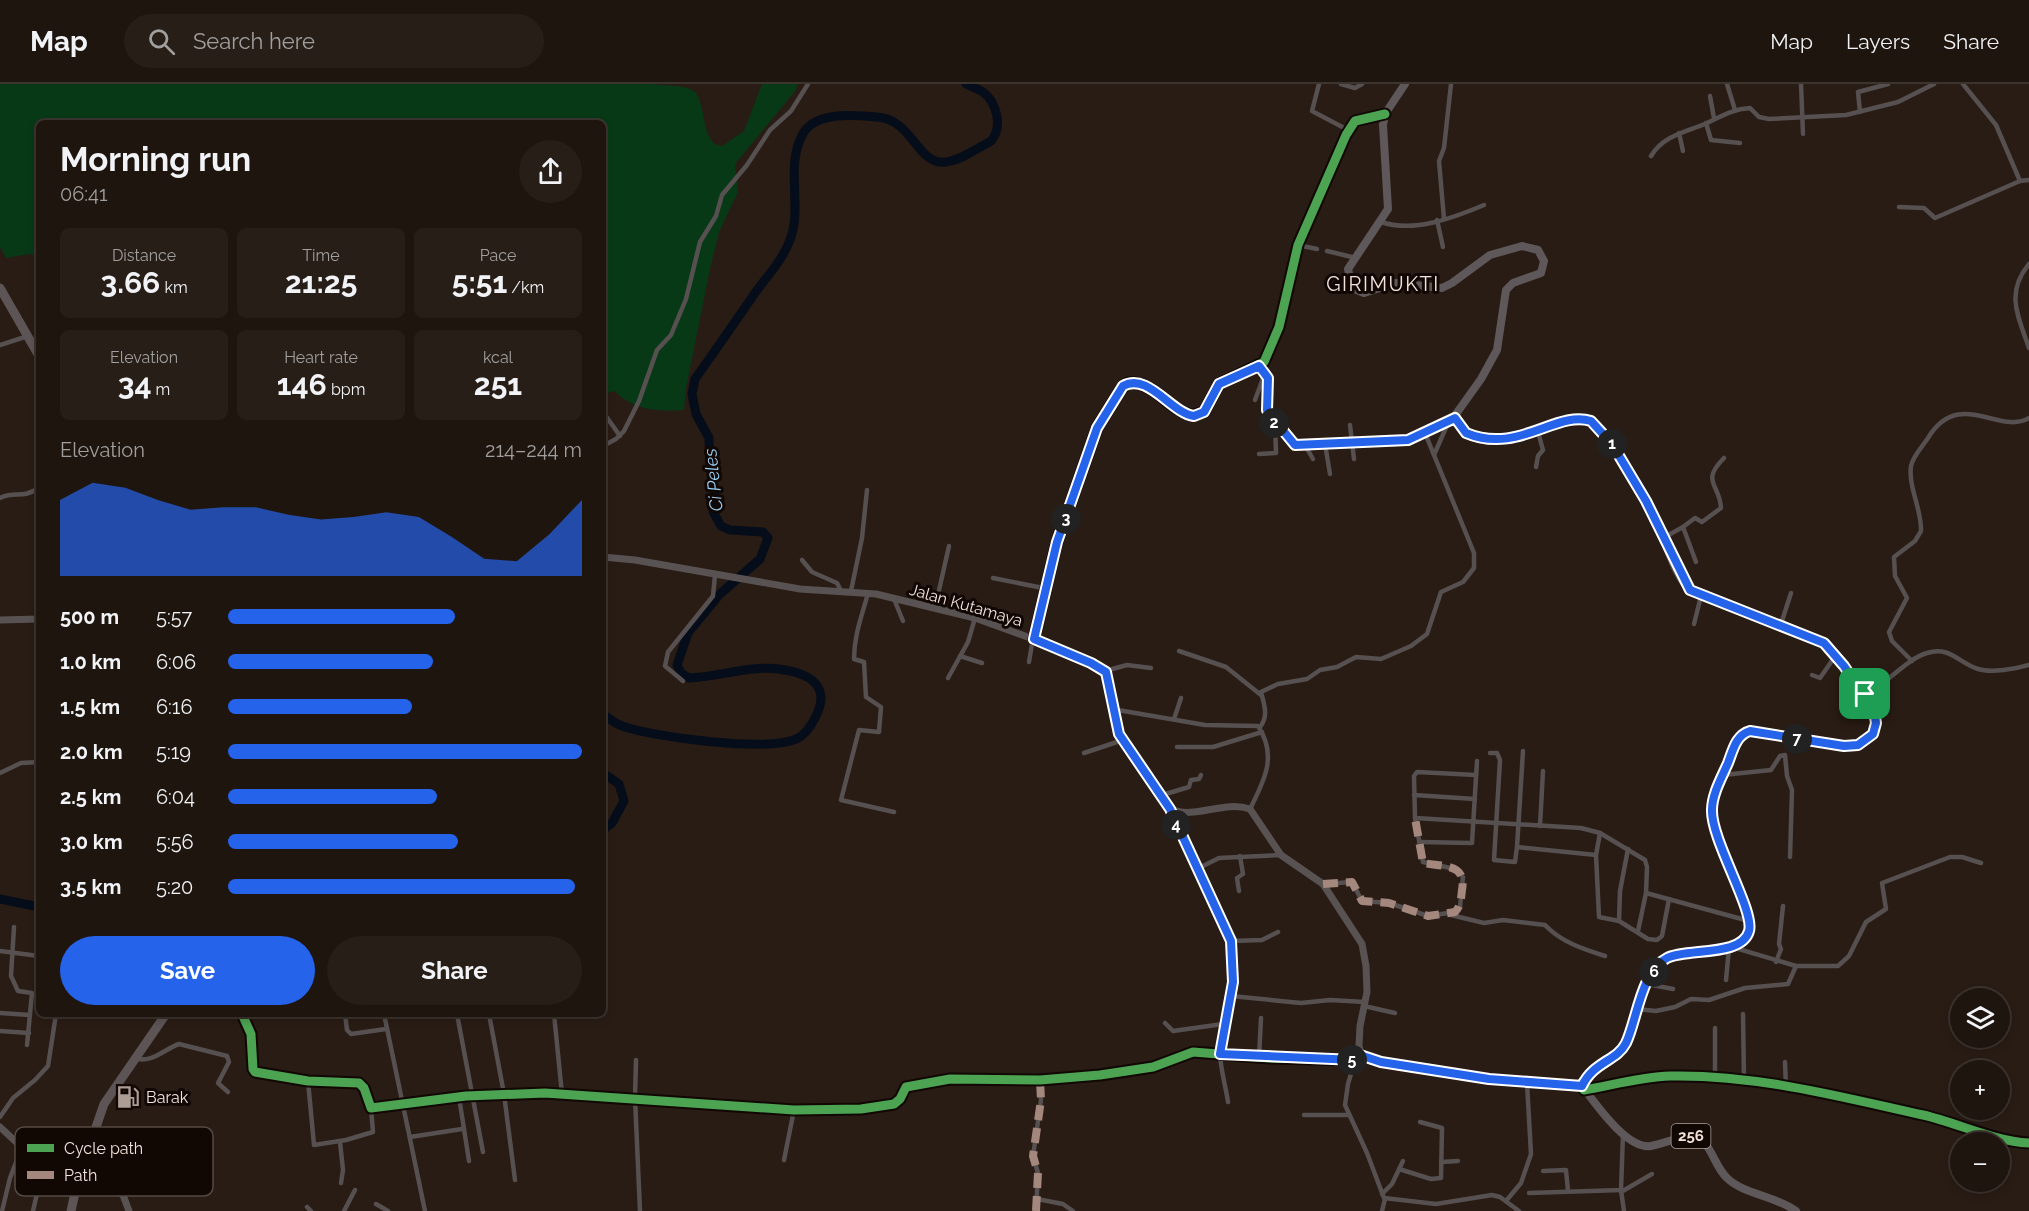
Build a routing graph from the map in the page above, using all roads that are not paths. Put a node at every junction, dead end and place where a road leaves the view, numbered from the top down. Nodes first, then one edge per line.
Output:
1 (808, 84) edge
2 (1319, 84) edge
3 (1341, 84) edge
4 (1362, 84) edge
5 (1405, 84) edge
6 (1450, 84) edge
7 (1727, 84) edge
8 (1801, 84) edge
9 (1888, 84) edge
10 (1963, 84) edge
11 (1931, 85) edge
12 (1710, 96) dead end
13 (1735, 110) junction
14 (1860, 112) junction
15 (1385, 114) junction
16 (1714, 118) junction
17 (1803, 118) junction
18 (1706, 123) junction
19 (1348, 130) junction
20 (1679, 133) junction
21 (1803, 134) dead end
22 (1740, 143) dead end
23 (1683, 151) dead end
24 (1652, 156) dead end
25 (2029, 180) edge
26 (2020, 181) junction
27 (1484, 205) dead end
28 (1899, 207) dead end
29 (1444, 219) junction
30 (1437, 220) junction
31 (1381, 222) junction
32 (1298, 245) junction
33 (1443, 247) dead end
34 (1317, 249) dead end
35 (1327, 251) dead end
36 (1356, 258) junction
37 (2029, 264) edge
38 (0, 288) edge
39 (28, 336) junction
40 (0, 345) edge
41 (2029, 348) edge
42 (36, 351) edge
43 (1259, 366) junction
44 (1265, 373) junction
45 (1255, 400) dead end
46 (606, 416) edge
47 (2029, 418) edge
48 (1452, 421) junction
49 (1275, 424) junction
50 (1350, 425) dead end
51 (1538, 432) junction
52 (1425, 433) junction
53 (620, 436) junction
54 (1352, 443) junction
55 (606, 444) edge
56 (1325, 444) junction
57 (1305, 445) junction
58 (1259, 454) dead end
59 (1434, 455) junction
60 (1724, 458) dead end
61 (1313, 459) dead end
62 (1354, 459) dead end
63 (1536, 467) dead end
64 (1330, 474) dead end
65 (36, 490) edge
66 (867, 490) dead end
67 (0, 498) edge
68 (1683, 528) junction
69 (1663, 538) junction
70 (948, 546) dead end
71 (606, 557) edge
72 (802, 560) dead end
73 (1696, 562) dead end
74 (715, 575) junction
75 (993, 578) dead end
76 (1048, 589) junction
77 (841, 591) junction
78 (851, 591) junction
79 (868, 593) junction
80 (1791, 593) dead end
81 (1701, 596) junction
82 (894, 599) junction
83 (935, 608) junction
84 (975, 618) junction
85 (36, 619) edge
86 (0, 620) edge
87 (903, 621) dead end
88 (1694, 624) dead end
89 (1781, 624) junction
90 (1034, 638) junction
91 (1179, 651) dead end
92 (960, 656) junction
93 (1836, 656) junction
94 (1029, 662) dead end
95 (1912, 662) junction
96 (982, 663) dead end
97 (2029, 665) edge
98 (1151, 669) dead end
99 (1105, 671) junction
100 (1812, 675) dead end
101 (948, 678) dead end
102 (683, 681) dead end
103 (1865, 694) junction
104 (1261, 695) junction
105 (1181, 698) dead end
106 (1112, 709) junction
107 (1174, 719) junction
108 (1261, 730) junction
109 (1123, 740) junction
110 (1176, 747) dead end
111 (1523, 751) dead end
112 (1084, 753) dead end
113 (1490, 753) dead end
114 (1477, 761) dead end
115 (36, 762) edge
116 (1543, 771) dead end
117 (0, 773) edge
118 (1201, 775) dead end
119 (1476, 775) junction
120 (1723, 775) junction
121 (1414, 795) junction
122 (1159, 796) junction
123 (1475, 799) junction
124 (1170, 809) junction
125 (1250, 809) junction
126 (894, 812) dead end
127 (1415, 818) junction
128 (1473, 822) junction
129 (1496, 823) junction
130 (1518, 824) junction
131 (1540, 826) junction
132 (1599, 833) junction
133 (1419, 842) junction
134 (1517, 847) junction
135 (1628, 849) junction
136 (1281, 855) junction
137 (1596, 855) junction
138 (1240, 856) junction
139 (1790, 857) dead end
140 (1981, 863) dead end
141 (1199, 868) junction
142 (1323, 884) junction
143 (1239, 891) dead end
144 (1646, 892) junction
145 (1669, 899) junction
146 (1783, 906) dead end
147 (1451, 915) junction
148 (1620, 921) junction
149 (1750, 921) junction
150 (14, 927) dead end
151 (1638, 931) junction
152 (1278, 932) dead end
153 (1231, 941) junction
154 (1731, 947) junction
155 (0, 951) edge
156 (12, 951) junction
157 (36, 955) edge
158 (1605, 956) dead end
159 (1776, 962) junction
160 (1796, 966) junction
161 (1726, 980) dead end
162 (1647, 984) junction
163 (1673, 988) dead end
164 (1231, 996) junction
165 (1364, 1004) junction
166 (1637, 1009) junction
167 (0, 1012) edge
168 (1395, 1013) dead end
169 (1743, 1014) dead end
170 (30, 1015) junction
171 (56, 1017) edge
172 (163, 1017) edge
173 (243, 1017) edge
174 (345, 1017) edge
175 (384, 1017) edge
176 (458, 1017) edge
177 (490, 1017) edge
178 (554, 1017) edge
179 (1261, 1018) dead end
180 (1165, 1023) dead end
181 (1223, 1024) junction
182 (1715, 1028) dead end
183 (386, 1029) junction
184 (0, 1031) edge
185 (29, 1033) junction
186 (27, 1045) dead end
187 (1220, 1054) junction
188 (133, 1058) junction
189 (1259, 1058) junction
190 (1358, 1058) junction
191 (636, 1060) dead end
192 (1785, 1062) dead end
193 (1715, 1079) junction
194 (1040, 1080) junction
195 (308, 1081) junction
196 (1744, 1082) junction
197 (1527, 1083) junction
198 (1786, 1087) junction
199 (1583, 1088) junction
200 (228, 1092) dead end
201 (504, 1094) junction
202 (562, 1094) junction
203 (472, 1096) junction
204 (459, 1097) junction
205 (635, 1098) junction
206 (1228, 1102) dead end
207 (404, 1103) junction
208 (371, 1108) junction
209 (794, 1110) junction
210 (1304, 1115) dead end
211 (1349, 1115) junction
212 (0, 1117) edge
213 (1420, 1122) dead end
214 (0, 1127) edge
215 (96, 1127) edge
216 (462, 1129) junction
217 (1623, 1134) junction
218 (411, 1137) junction
219 (15, 1141) edge
220 (340, 1142) junction
221 (2029, 1143) edge
222 (483, 1152) dead end
223 (784, 1160) dead end
224 (470, 1161) dead end
225 (1403, 1161) dead end
226 (1458, 1161) dead end
227 (1441, 1162) junction
228 (15, 1165) edge
229 (1399, 1169) junction
230 (1543, 1171) dead end
231 (1652, 1174) dead end
232 (515, 1180) dead end
233 (341, 1183) dead end
234 (355, 1190) dead end
235 (1568, 1191) junction
236 (1621, 1191) junction
237 (1529, 1193) dead end
238 (36, 1196) edge
239 (74, 1196) edge
240 (123, 1196) edge
241 (1383, 1196) junction
242 (1037, 1199) junction
243 (1506, 1201) junction
244 (376, 1204) dead end
245 (2, 1211) edge
246 (33, 1211) edge
247 (71, 1211) edge
248 (129, 1211) edge
249 (344, 1211) edge
250 (388, 1211) edge
251 (425, 1211) edge
252 (640, 1211) edge
253 (1036, 1211) edge
254 (1073, 1211) edge
255 (1382, 1211) edge
256 (1519, 1211) edge
257 (1623, 1211) edge
258 (1796, 1211) edge

1 - 53 street
2 - 19 street
3 - 4 street
5 - 15 main road
6 - 29 street
7 - 13 street
8 - 17 street
9 - 14 street
10 - 26 street
11 - 14 street
12 - 16 street
13 - 16 street
13 - 17 street
14 - 17 street
15 - 19 street
15 - 31 main road
16 - 18 street
17 - 21 street
18 - 20 street
18 - 22 street
19 - 32 street
20 - 23 street
20 - 24 street
25 - 26 street
26 - 28 street
27 - 29 street
29 - 30 street
30 - 31 street
30 - 33 street
31 - 36 main road
32 - 34 street
32 - 43 street
35 - 36 street
36 - 48 main road
37 - 41 street
38 - 39 highway
39 - 40 street
39 - 42 highway
43 - 44 street
43 - 76 street
44 - 45 street
44 - 49 street
46 - 53 street
47 - 95 street
48 - 51 main road
48 - 52 street
48 - 59 street
49 - 57 street
49 - 58 street
50 - 54 street
51 - 63 street
51 - 69 main road
52 - 54 street
52 - 59 street
53 - 55 street
54 - 56 street
54 - 62 street
56 - 57 street
56 - 64 street
57 - 61 street
59 - 104 street
60 - 68 street
65 - 67 street
66 - 78 street
68 - 69 street
68 - 73 street
69 - 81 main road
70 - 83 street
71 - 74 main road, Jalan Kutamaya
72 - 77 street
74 - 77 main road, Jalan Kutamaya
74 - 102 street
75 - 76 street
76 - 90 street
77 - 78 main road, Jalan Kutamaya
78 - 79 main road, Jalan Kutamaya
79 - 82 main road, Jalan Kutamaya
79 - 126 street
80 - 89 street
81 - 88 street
81 - 89 main road
82 - 83 main road, Jalan Kutamaya
82 - 87 street
83 - 84 main road, Jalan Kutamaya
84 - 90 main road, Jalan Kutamaya
84 - 92 street
85 - 86 main road
89 - 93 main road
90 - 94 street
90 - 99 main road, Jalan Kutamaya
91 - 104 street
92 - 96 street
92 - 101 street
93 - 100 street
93 - 103 main road
95 - 97 street
95 - 103 street
98 - 99 street
99 - 106 main road
103 - 120 main road
104 - 108 street
105 - 107 street
106 - 107 street
106 - 109 main road
107 - 108 street
108 - 110 street
108 - 125 street
109 - 112 street
109 - 122 main road
111 - 130 street
113 - 129 street
114 - 119 street
115 - 117 street
116 - 131 street
118 - 122 street
119 - 121 street
119 - 123 street
120 - 139 street
120 - 149 main road
121 - 123 street
121 - 127 street
122 - 124 main road
123 - 128 street
124 - 125 main road
124 - 141 street
125 - 136 main road
127 - 128 street
127 - 133 street
128 - 129 street
128 - 133 street
129 - 130 street
129 - 134 street
130 - 131 street
130 - 134 street
131 - 132 street
132 - 135 street
132 - 137 street
133 - 147 street
134 - 137 street
135 - 144 street
135 - 148 street
136 - 138 street
136 - 142 main road
137 - 148 street
138 - 141 street
138 - 143 street
140 - 160 street
141 - 153 street
142 - 147 street
142 - 165 main road
144 - 145 street
144 - 151 street
145 - 149 street
145 - 151 street
146 - 159 street
147 - 158 street
148 - 151 street
149 - 154 main road
150 - 156 street
152 - 153 street
153 - 164 street
154 - 159 street
154 - 161 street
154 - 162 main road
155 - 156 street
156 - 157 street
156 - 170 street
159 - 160 street
160 - 166 street
162 - 163 street
162 - 166 main road
164 - 165 street
164 - 181 street
165 - 168 street
165 - 190 main road
166 - 199 main road
167 - 170 street
169 - 196 street
170 - 185 street
171 - 212 street
172 - 188 highway
173 - 195 street
174 - 183 street
175 - 183 street
176 - 203 street
177 - 201 street
178 - 202 street
179 - 189 street
180 - 181 street
181 - 187 street
182 - 193 street
183 - 207 street
184 - 185 street
185 - 186 street
187 - 189 street
187 - 194 street
187 - 206 street
188 - 200 street
188 - 215 highway
189 - 190 street
190 - 197 main road
190 - 211 street
191 - 205 street
192 - 198 street
193 - 196 street
193 - 199 street
194 - 209 street
194 - 242 street
195 - 208 street
195 - 220 street
196 - 198 street
197 - 199 main road
197 - 243 street
198 - 221 street
199 - 217 main road, 256
201 - 202 street
201 - 203 street
201 - 232 street
202 - 205 street
203 - 204 street
203 - 222 street
204 - 207 street
204 - 216 street
205 - 209 street
205 - 252 street
207 - 208 street
207 - 218 street
208 - 220 street
209 - 223 street
210 - 211 street
211 - 241 street
213 - 227 street
214 - 219 main road
216 - 218 street
216 - 224 street
217 - 236 street
217 - 258 main road, 256
218 - 251 street
220 - 233 street
225 - 229 street
226 - 227 street
227 - 229 street
228 - 245 street
229 - 241 street
230 - 235 street
231 - 236 street
234 - 249 street
235 - 236 street
235 - 237 street
236 - 257 street
238 - 246 street
239 - 247 highway
240 - 248 main road
241 - 243 street
241 - 255 street
242 - 253 street
242 - 254 street
243 - 256 street
244 - 250 street

